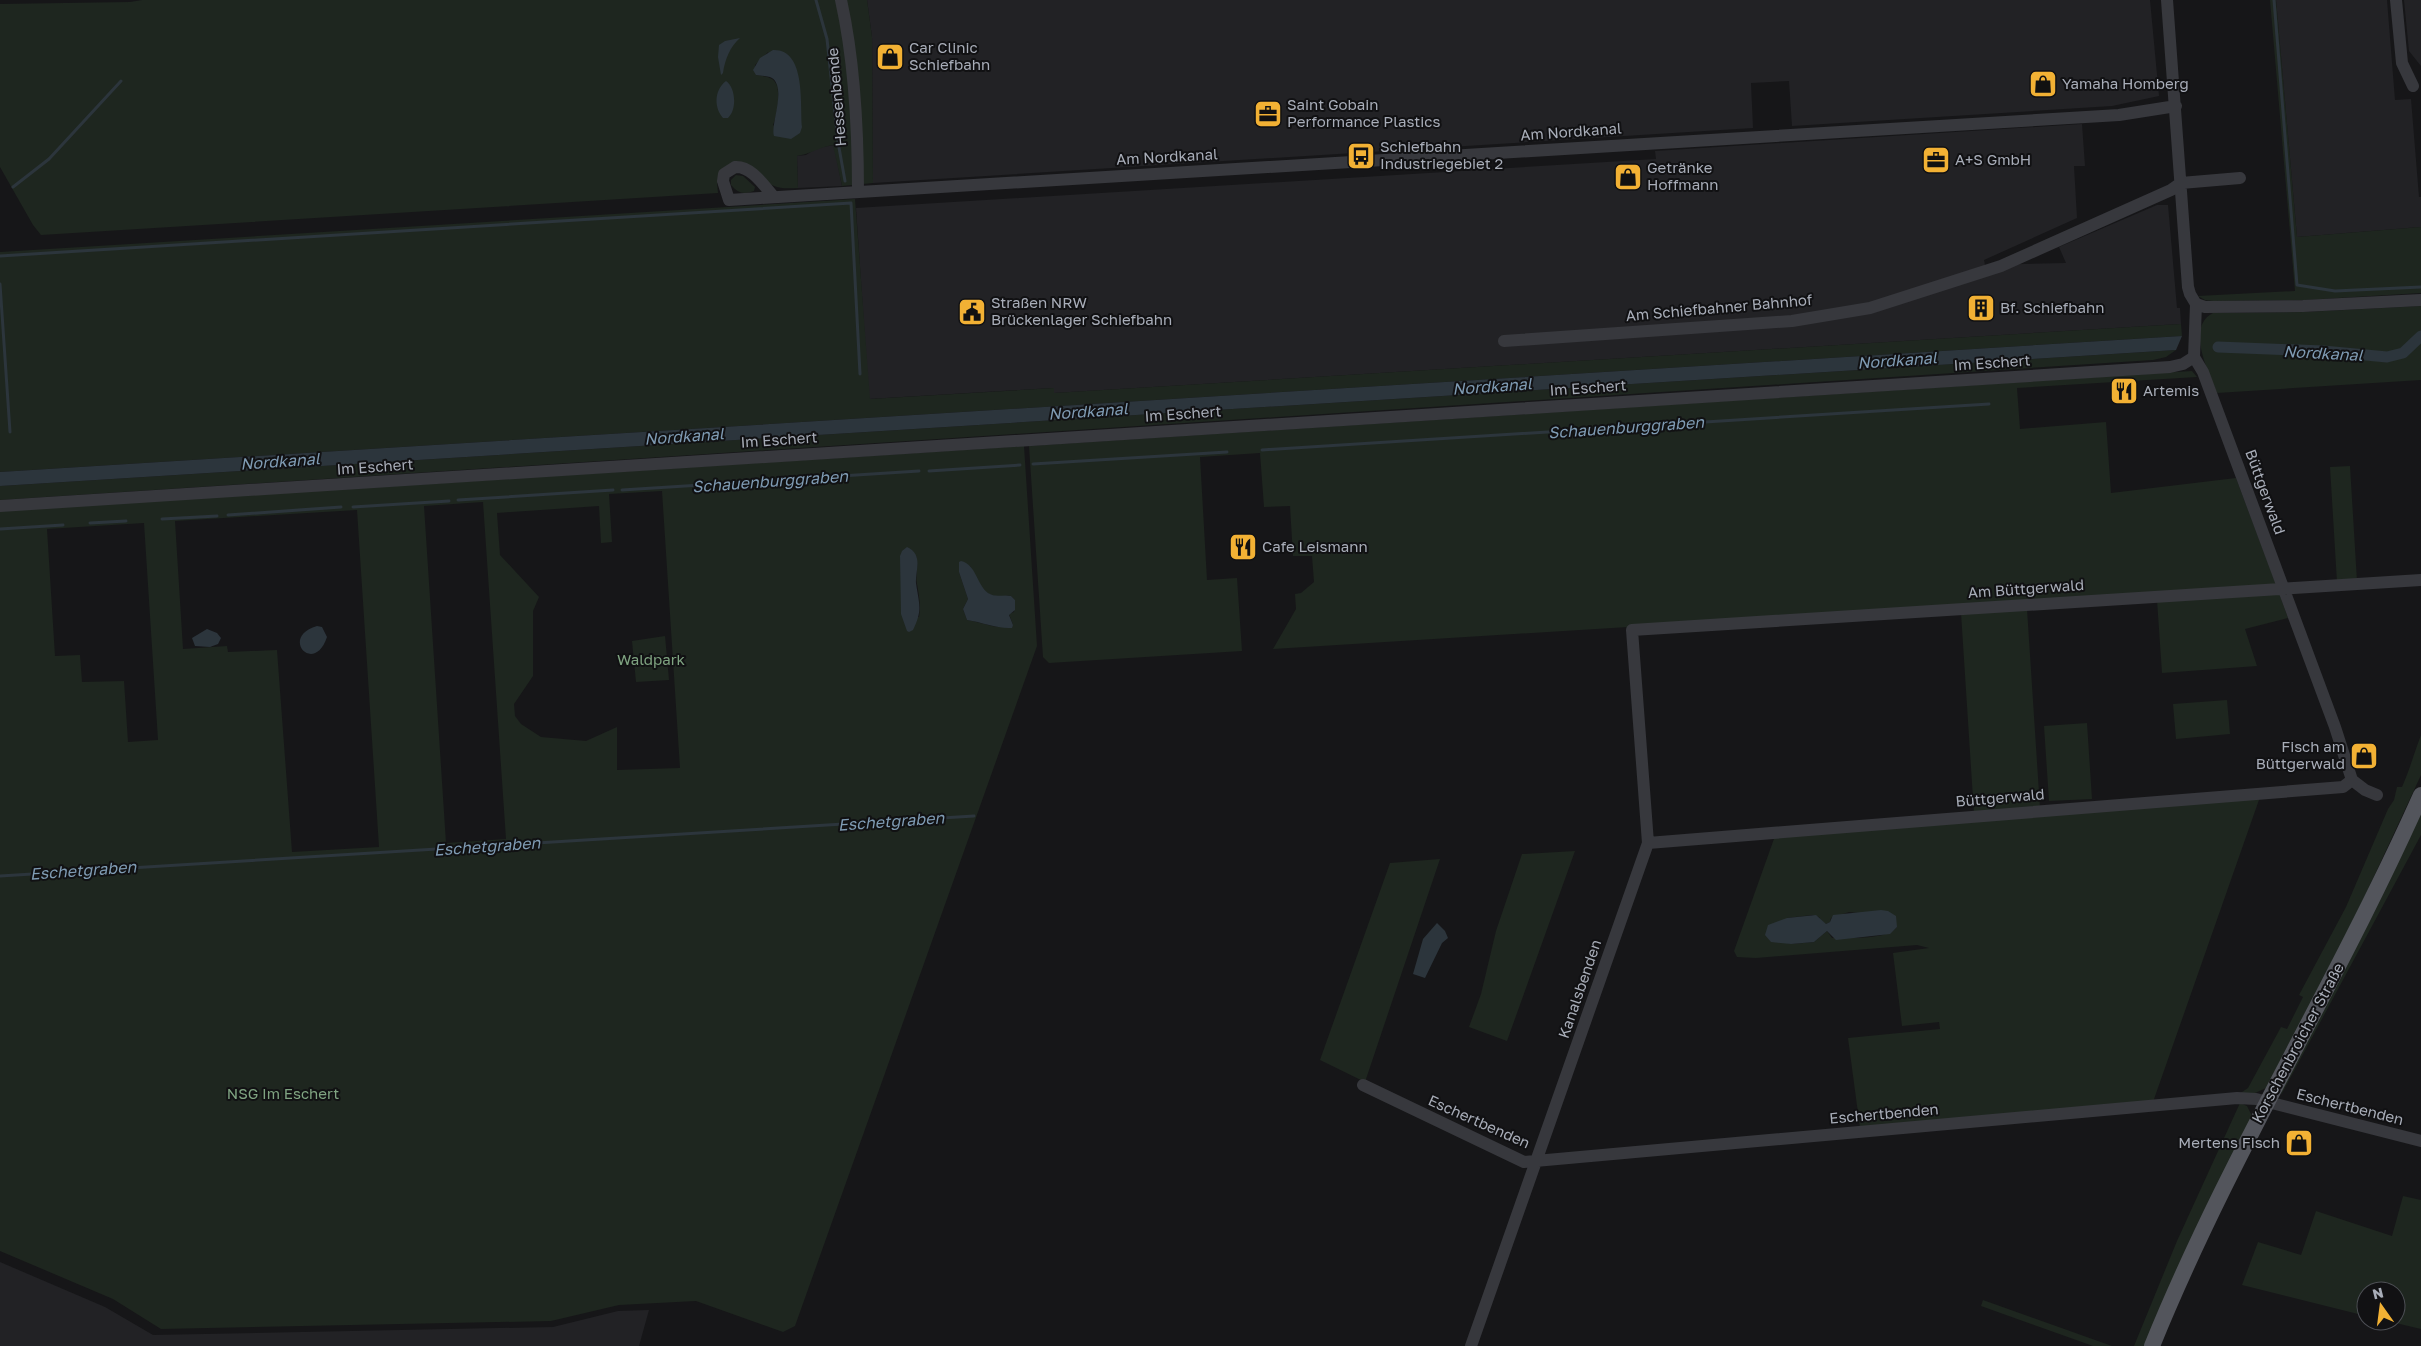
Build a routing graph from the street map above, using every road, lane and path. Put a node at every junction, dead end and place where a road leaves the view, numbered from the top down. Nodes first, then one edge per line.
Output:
1 (841, 0) edge
2 (2166, 0) edge
3 (2396, 0) edge
4 (2413, 86) dead end
5 (2176, 106) junction
6 (2240, 178) dead end
7 (2181, 183) junction
8 (858, 192) junction
9 (774, 197) junction
10 (2421, 300) edge
11 (2196, 304) junction
12 (1504, 341) dead end
13 (2194, 357) junction
14 (0, 506) edge
15 (2421, 580) edge
16 (2284, 589) junction
17 (1632, 630) joint
18 (2352, 780) junction
19 (2377, 795) dead end
20 (2421, 795) edge
21 (1648, 843) junction
22 (1363, 1085) dead end
23 (2265, 1102) junction
24 (2421, 1141) edge
25 (1538, 1161) junction
26 (1472, 1346) edge
27 (2152, 1346) edge

1 - 8 street, Hessenbende
2 - 5 street
3 - 4 street
5 - 7 street
5 - 8 street, Am Nordkanal
6 - 7 street
7 - 11 street
7 - 12 street, Am Schiefbahner Bahnhof
8 - 9 street, Am Nordkanal
9 - 9 street, Am Nordkanal
10 - 11 street
11 - 13 street
13 - 14 street, Im Eschert
13 - 16 street, Büttgerwald
15 - 16 street, Am Büttgerwald
16 - 17 street, Am Büttgerwald
16 - 18 street, Büttgerwald
17 - 21 street, Kanalsbenden
18 - 19 street
18 - 21 street, Büttgerwald
20 - 23 main road, Korschenbroicher Straße
21 - 25 street, Kanalsbenden
22 - 25 street, Eschertbenden
23 - 24 street, Eschertbenden
23 - 25 street, Eschertbenden
23 - 27 main road, Korschenbroicher Straße
25 - 26 street, Kanalsbenden

